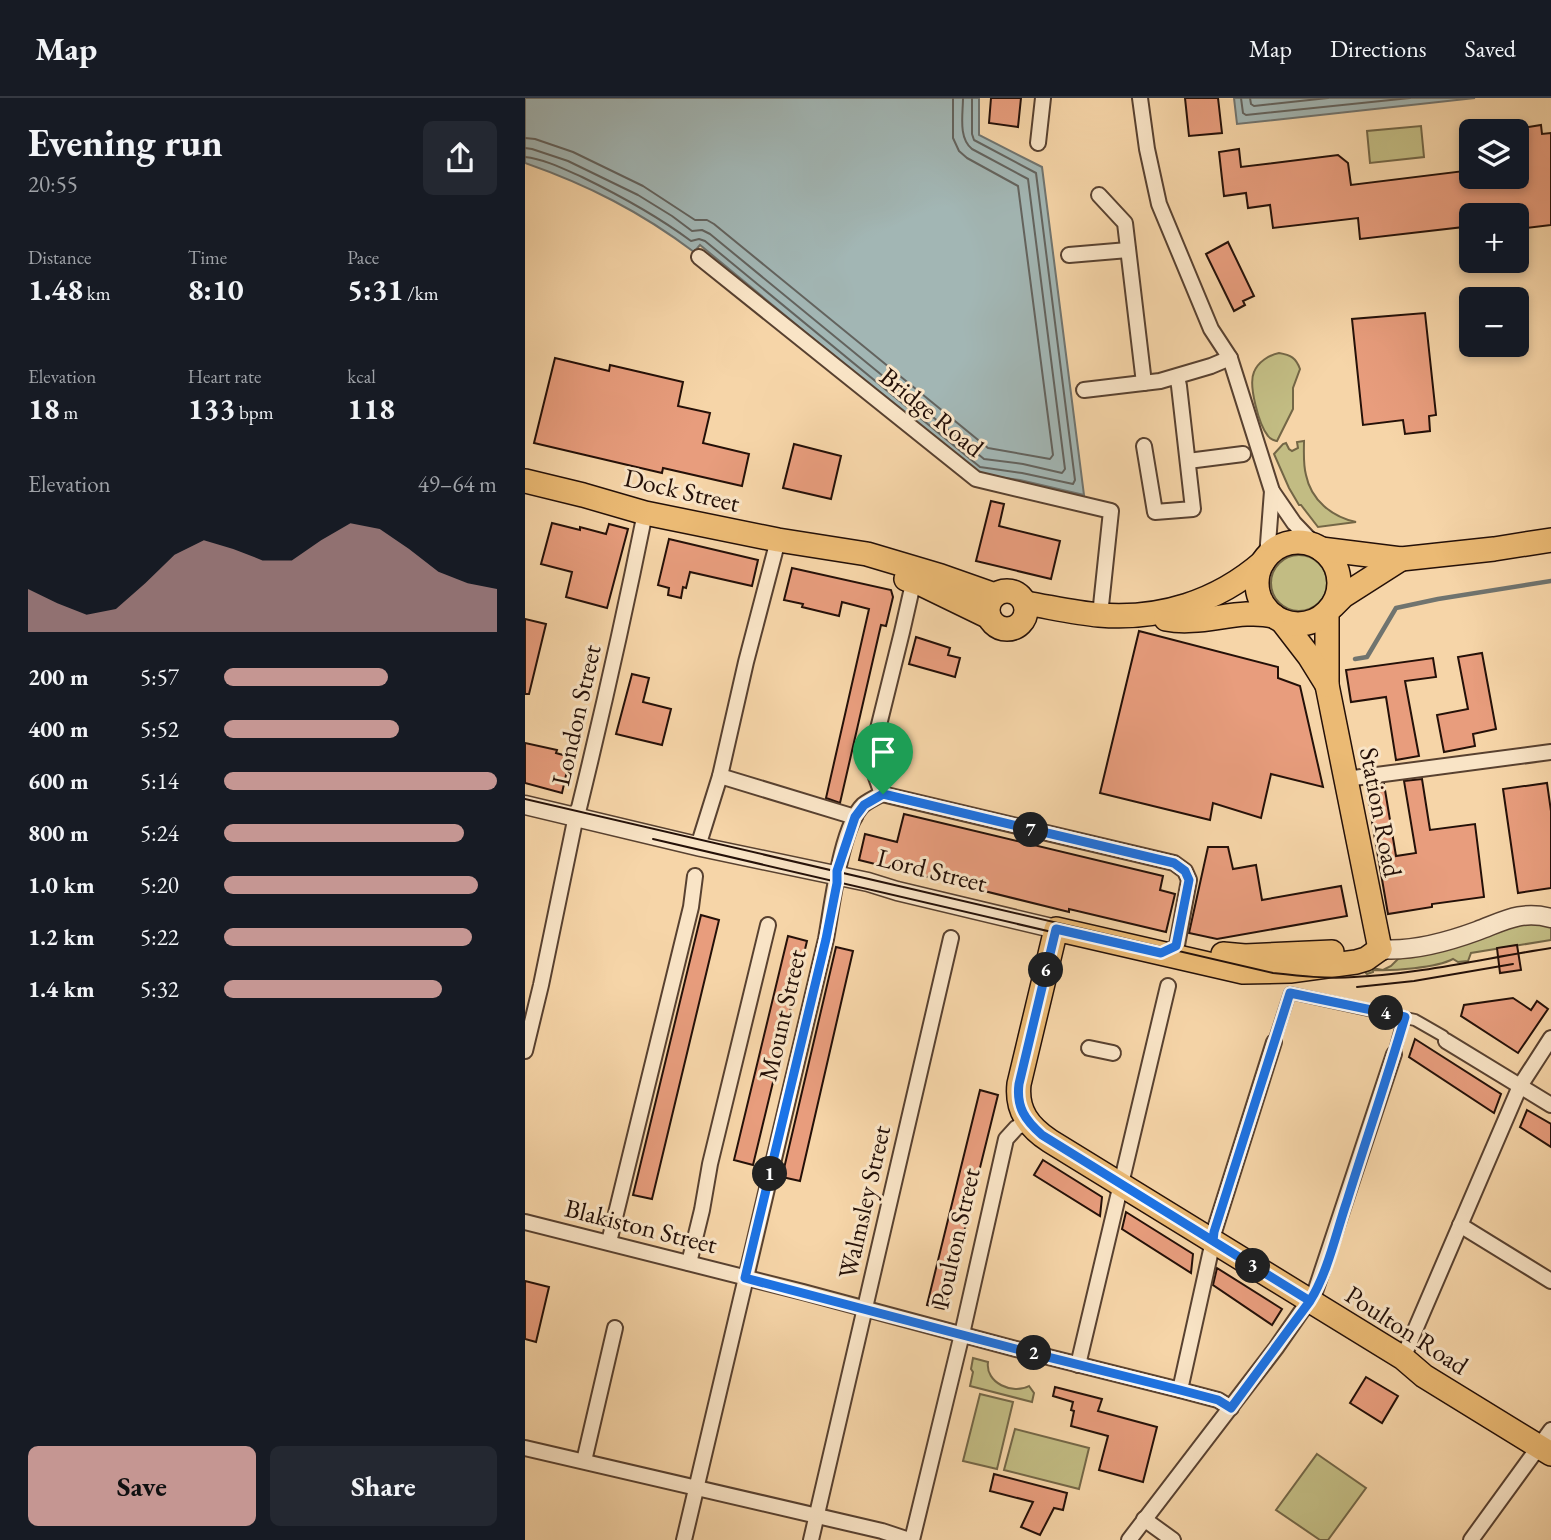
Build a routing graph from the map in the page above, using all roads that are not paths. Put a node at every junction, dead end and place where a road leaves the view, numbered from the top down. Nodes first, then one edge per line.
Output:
1 (1043, 98) edge
2 (1140, 98) edge
3 (1038, 143) dead end
4 (1100, 195) dead end
5 (1128, 250) junction
6 (1069, 255) dead end
7 (699, 257) dead end
8 (1230, 358) junction
9 (1177, 377) junction
10 (1144, 383) junction
11 (1084, 390) dead end
12 (1145, 446) dead end
13 (1243, 454) dead end
14 (1188, 461) junction
15 (525, 481) edge
16 (1272, 491) junction
17 (645, 513) junction
18 (778, 540) junction
19 (1551, 540) edge
20 (1318, 547) junction
21 (1265, 559) junction
22 (1401, 559) junction
23 (915, 574) junction
24 (992, 606) junction
25 (1330, 609) junction
26 (1023, 612) junction
27 (1090, 613) junction
28 (1146, 615) junction
29 (1278, 618) junction
30 (1327, 685) junction
31 (1551, 752) edge
32 (720, 776) junction
33 (1346, 779) junction
34 (883, 794) junction
35 (525, 805) edge
36 (855, 817) junction
37 (576, 818) junction
38 (701, 847) junction
39 (695, 876) dead end
40 (837, 876) junction
41 (1551, 918) edge
42 (768, 925) dead end
43 (1056, 929) junction
44 (951, 938) dead end
45 (1380, 949) junction
46 (1171, 952) junction
47 (1168, 986) dead end
48 (1405, 1017) junction
49 (1551, 1038) edge
50 (1446, 1041) joint
51 (1273, 1042) joint
52 (1089, 1048) dead end
53 (525, 1051) edge
54 (1113, 1053) dead end
55 (1394, 1054) joint
56 (1520, 1086) junction
57 (1551, 1105) edge
58 (1025, 1117) junction
59 (1121, 1184) junction
60 (525, 1222) edge
61 (1460, 1225) junction
62 (1213, 1241) junction
63 (609, 1242) junction
64 (689, 1263) junction
65 (745, 1278) junction
66 (1551, 1281) edge
67 (1310, 1301) junction
68 (865, 1309) junction
69 (615, 1328) dead end
70 (962, 1334) junction
71 (1403, 1358) junction
72 (1078, 1365) junction
73 (1180, 1390) junction
74 (1231, 1408) junction
75 (1547, 1444) edge
76 (525, 1448) edge
77 (584, 1461) junction
78 (696, 1488) junction
79 (817, 1517) junction
80 (1144, 1519) junction
81 (684, 1540) edge
82 (811, 1540) edge
83 (910, 1540) edge
84 (1129, 1540) edge
85 (1173, 1540) edge
86 (1471, 1540) edge

1 - 3 street
2 - 8 street
4 - 5 street
5 - 6 street
5 - 10 street
7 - 27 street, Bridge Road
8 - 9 street
8 - 16 street
9 - 10 street
9 - 14 street
10 - 11 street
12 - 14 street
13 - 14 street
15 - 17 main road, Dock Street
16 - 20 street
16 - 21 street
17 - 18 main road, Dock Street
17 - 37 street, London Street
18 - 23 main road, Dock Street
18 - 32 street
19 - 22 main road
20 - 21 main road
20 - 22 main road
20 - 25 main road
21 - 28 main road
21 - 29 main road
22 - 25 main road
23 - 24 main road, Dock Street
23 - 34 street
24 - 26 main road
24 - 26 main road
25 - 29 main road
25 - 30 main road, Station Road
26 - 27 main road
27 - 28 main road
28 - 29 main road
29 - 30 main road, Station Road
30 - 33 main road, Station Road
31 - 33 street
32 - 36 street
32 - 38 street
33 - 45 main road, Station Road
34 - 36 street
34 - 46 street
35 - 37 street, Lord Street
36 - 40 street, Mount Street
37 - 38 street, Lord Street
37 - 53 street, London Street
38 - 40 street, Lord Street
39 - 63 street
40 - 43 street, Lord Street
40 - 65 street, Mount Street
41 - 45 street
42 - 64 street
43 - 46 main road, Lord Street
43 - 58 main road
44 - 68 street, Walmsley Street
45 - 46 main road, Lord Street
47 - 59 street
48 - 50 street
48 - 51 street
48 - 55 street
49 - 56 street
50 - 56 street
51 - 62 street
52 - 54 street
55 - 67 street
56 - 57 street
56 - 61 street
58 - 59 main road, Poulton Road
58 - 70 street, Poulton Street
59 - 62 main road, Poulton Road
59 - 72 street
60 - 63 street, Blakiston Street
61 - 66 street
61 - 71 street
62 - 67 main road, Poulton Road
62 - 73 street
63 - 64 street, Blakiston Street
64 - 65 street, Blakiston Street
65 - 68 street, Blakiston Street
65 - 78 street, Mount Street
67 - 71 main road, Poulton Road
67 - 74 street
68 - 70 street, Blakiston Street
68 - 79 street, Walmsley Street
69 - 77 street
70 - 72 street, Blakiston Street
70 - 83 street, Poulton Street
71 - 75 main road, Poulton Road
72 - 73 street, Blakiston Street
73 - 74 street, Blakiston Street
74 - 80 street
75 - 86 street
76 - 77 street
77 - 78 street
78 - 79 street
78 - 81 street, Mount Street
79 - 82 street, Walmsley Street
79 - 83 street
80 - 84 street
80 - 85 street

